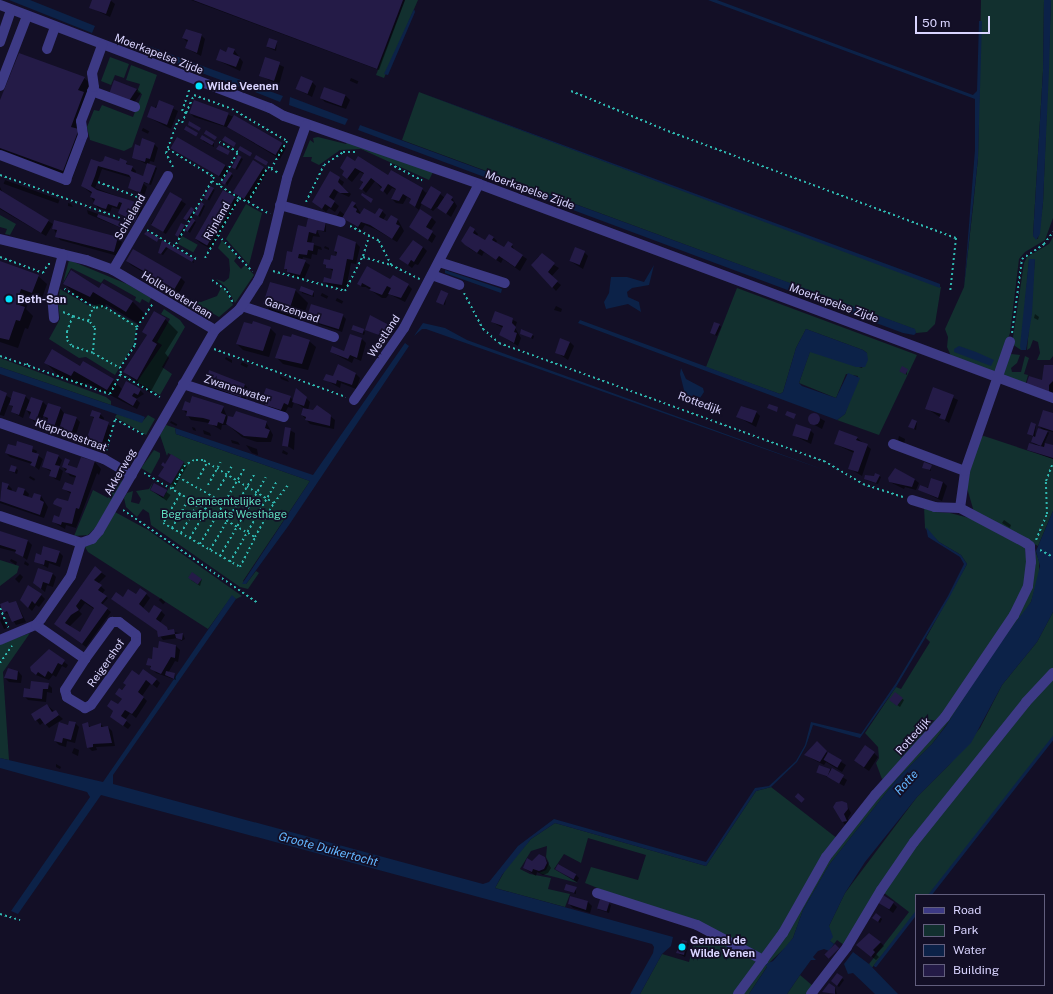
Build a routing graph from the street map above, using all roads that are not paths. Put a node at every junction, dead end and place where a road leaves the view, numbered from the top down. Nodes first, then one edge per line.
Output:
1 (0, 5) edge
2 (11, 10) junction
3 (27, 16) junction
4 (55, 27) junction
5 (0, 42) edge
6 (102, 45) junction
7 (47, 49) dead end
8 (0, 86) edge
9 (92, 91) junction
10 (135, 107) dead end
11 (306, 125) junction
12 (0, 155) edge
13 (168, 176) dead end
14 (479, 184) junction
15 (280, 205) junction
16 (341, 222) road end
17 (0, 238) edge
18 (63, 254) junction
19 (439, 262) junction
20 (113, 270) junction
21 (430, 279) junction
22 (505, 283) dead end
23 (459, 285) road end
24 (240, 308) junction
25 (54, 318) dead end
26 (215, 330) junction
27 (334, 337) dead end
28 (1010, 342) road end
29 (997, 378) junction
30 (183, 384) junction
31 (1053, 398) edge
32 (354, 400) road end
33 (284, 417) dead end
34 (0, 423) edge
35 (893, 444) dead end
36 (966, 471) junction
37 (134, 472) junction
38 (912, 500) road end
39 (960, 508) junction
40 (0, 516) edge
41 (81, 542) junction
42 (36, 625) junction
43 (0, 640) edge
44 (85, 659) junction
45 (1053, 673) edge
46 (597, 893) dead end
47 (763, 960) junction
48 (738, 994) edge
49 (811, 994) edge

1 - 2 street, Moerkapelse Zijde
2 - 3 street, Moerkapelse Zijde
2 - 5 street
3 - 4 street, Moerkapelse Zijde
3 - 8 street
4 - 6 street, Moerkapelse Zijde
4 - 7 street
6 - 9 street
6 - 11 street, Moerkapelse Zijde
9 - 10 street
9 - 12 street
11 - 14 street, Moerkapelse Zijde
11 - 15 street, Hollevoeterlaan
13 - 20 street, Schieland
14 - 19 street, Westland
14 - 29 street, Moerkapelse Zijde
15 - 16 street
15 - 24 street, Hollevoeterlaan
17 - 18 street, Hollevoeterlaan
18 - 20 street, Hollevoeterlaan
18 - 25 street
19 - 21 street, Westland
19 - 22 street
20 - 26 street, Hollevoeterlaan
21 - 23 street
21 - 32 street, Westland
24 - 26 street, Hollevoeterlaan
24 - 27 street, Ganzenpad
26 - 30 street, Akkerweg
28 - 29 street
29 - 31 street, Moerkapelse Zijde
29 - 36 street
30 - 33 street, Zwanenwater
30 - 37 street, Akkerweg
34 - 37 street, Klaproosstraat
35 - 36 street
36 - 39 street
37 - 41 street, Akkerweg
38 - 39 street
39 - 47 street, Rottedijk
40 - 41 street
41 - 42 street
42 - 43 street
42 - 44 street, Reigershof
44 - 44 street, Reigershof
45 - 49 street
46 - 47 street
47 - 48 street, Rottedijk

